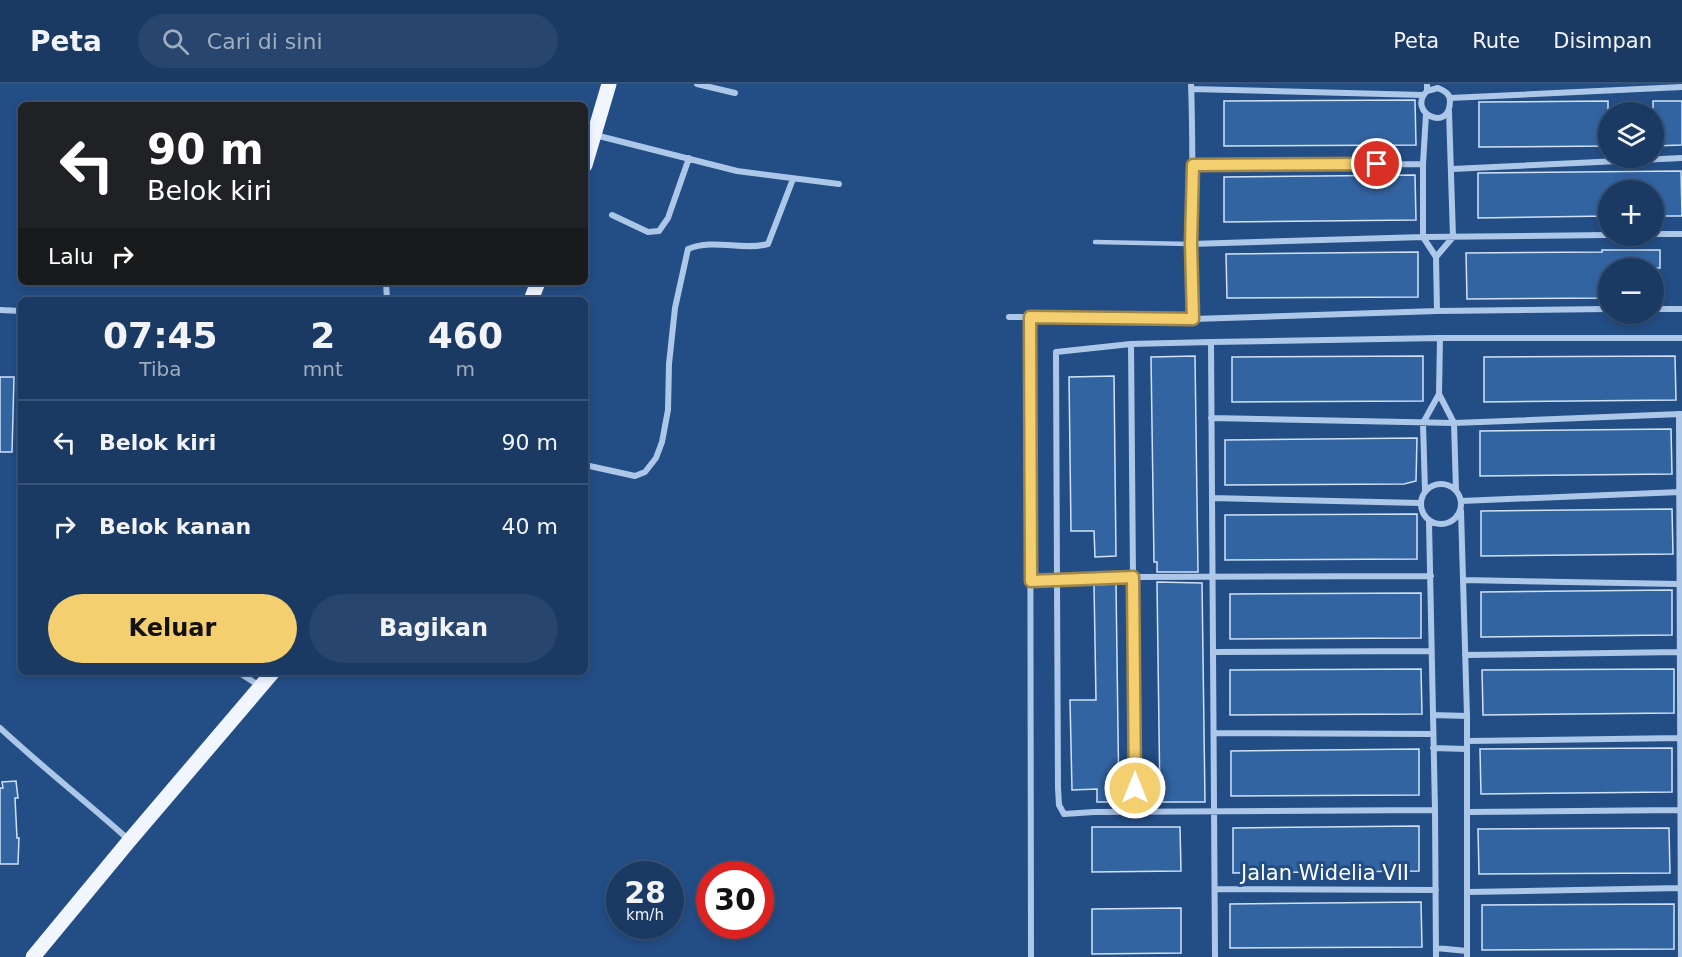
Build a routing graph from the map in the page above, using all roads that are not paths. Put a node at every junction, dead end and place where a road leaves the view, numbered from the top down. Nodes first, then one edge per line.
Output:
1 (609, 84) edge
2 (697, 84) edge
3 (1449, 84) edge
4 (1191, 87) edge
5 (1682, 87) edge
6 (1426, 90) edge
7 (735, 93) dead end
8 (1450, 96) junction
9 (1449, 111) junction
10 (1426, 114) junction
11 (595, 135) junction
12 (588, 154) edge
13 (689, 158) junction
14 (1682, 158) edge
15 (1423, 164) junction
16 (1193, 165) junction
17 (1452, 169) junction
18 (793, 179) junction
19 (839, 184) dead end
20 (612, 215) dead end
21 (1664, 234) edge
22 (1682, 234) edge
23 (1598, 235) edge
24 (1423, 237) junction
25 (1453, 237) junction
26 (1095, 242) dead end
27 (1191, 244) junction
28 (1436, 257) junction
29 (1598, 309) edge
30 (1664, 309) edge
31 (1682, 309) edge
32 (0, 310) edge
33 (18, 311) edge
34 (1437, 311) junction
35 (1009, 317) dead end
36 (1030, 317) junction
37 (1193, 319) junction
38 (1440, 338) junction
39 (1682, 338) edge
40 (1211, 342) junction
41 (1131, 344) junction
42 (1439, 394) junction
43 (1680, 414) edge
44 (1211, 418) junction
45 (1423, 423) junction
46 (1454, 423) junction
47 (588, 466) edge
48 (1456, 490) junction
49 (1425, 491) junction
50 (1680, 492) edge
51 (1212, 498) junction
52 (1461, 501) junction
53 (1420, 503) junction
54 (1461, 511) junction
55 (1429, 521) junction
56 (1680, 574) edge
57 (1431, 576) junction
58 (1133, 577) junction
59 (1212, 577) junction
60 (1464, 580) junction
61 (1031, 581) junction
62 (1057, 582) junction
63 (1679, 584) junction
64 (1431, 651) junction
65 (1213, 652) junction
66 (1680, 652) junction
67 (1464, 655) junction
68 (243, 675) edge
69 (271, 675) edge
70 (261, 687) junction
71 (1433, 715) junction
72 (1467, 716) junction
73 (0, 729) edge
74 (1214, 734) junction
75 (1433, 734) junction
76 (1681, 738) edge
77 (1467, 741) junction
78 (1433, 748) junction
79 (1467, 749) junction
80 (1435, 810) junction
81 (1681, 810) edge
82 (1136, 812) junction
83 (1214, 812) junction
84 (1467, 813) junction
85 (129, 841) junction
86 (1682, 864) edge
87 (1682, 888) edge
88 (1215, 889) junction
89 (1436, 890) junction
90 (1467, 892) junction
91 (1436, 948) junction
92 (1467, 954) edge
93 (33, 957) edge
94 (1031, 957) edge
95 (1215, 957) edge
96 (1436, 957) edge
97 (1681, 957) edge

1 - 11 main road
2 - 7 street
3 - 8 street
4 - 6 street
4 - 16 street
5 - 8 street
6 - 8 street
6 - 10 street
8 - 9 street
9 - 10 street
9 - 17 street
10 - 15 street
11 - 12 main road
11 - 13 street
13 - 18 street
13 - 20 street
14 - 17 street
15 - 16 street
15 - 24 street
16 - 27 street
17 - 25 street
18 - 19 street
18 - 47 street
21 - 22 street
23 - 25 street
24 - 25 street
24 - 27 street
24 - 28 street
25 - 28 street
26 - 27 lane
27 - 37 street
28 - 34 street
29 - 34 street
30 - 31 street
32 - 33 street
34 - 37 street
35 - 36 street
36 - 37 street
36 - 61 street
38 - 39 street
38 - 40 street
38 - 42 street
40 - 41 street
40 - 44 street
41 - 58 street
41 - 62 street
42 - 45 street
42 - 46 street
43 - 46 street
43 - 50 street
44 - 45 street
44 - 51 street
45 - 46 street
45 - 49 street
46 - 48 street
48 - 49 street
48 - 52 street
49 - 53 street
50 - 52 street
50 - 56 street
51 - 53 street
51 - 59 street
52 - 54 street
53 - 55 street
54 - 55 street
54 - 60 street
55 - 57 street
56 - 63 street
57 - 59 street
57 - 64 street
58 - 59 street
58 - 62 street
58 - 82 street
59 - 65 street
60 - 63 street
60 - 67 street
61 - 62 street
61 - 94 street
62 - 82 street
63 - 66 street
64 - 65 street
64 - 71 street
65 - 74 street
66 - 67 street
66 - 76 street
67 - 72 street
68 - 70 street
69 - 70 main road
70 - 85 main road
71 - 72 street
71 - 75 street
72 - 77 street
73 - 85 street
74 - 75 street
74 - 83 street
75 - 78 street
76 - 77 street
76 - 81 street
77 - 79 street
78 - 79 street
78 - 80 street
79 - 84 street
80 - 83 street
80 - 89 street
81 - 84 street
81 - 86 street
82 - 83 street
83 - 88 street
84 - 90 street
85 - 93 main road
86 - 87 street
87 - 90 street
87 - 97 street
88 - 89 street, Jalan Widelia VII
88 - 95 street
89 - 91 street
90 - 92 street
91 - 92 street
91 - 96 street

